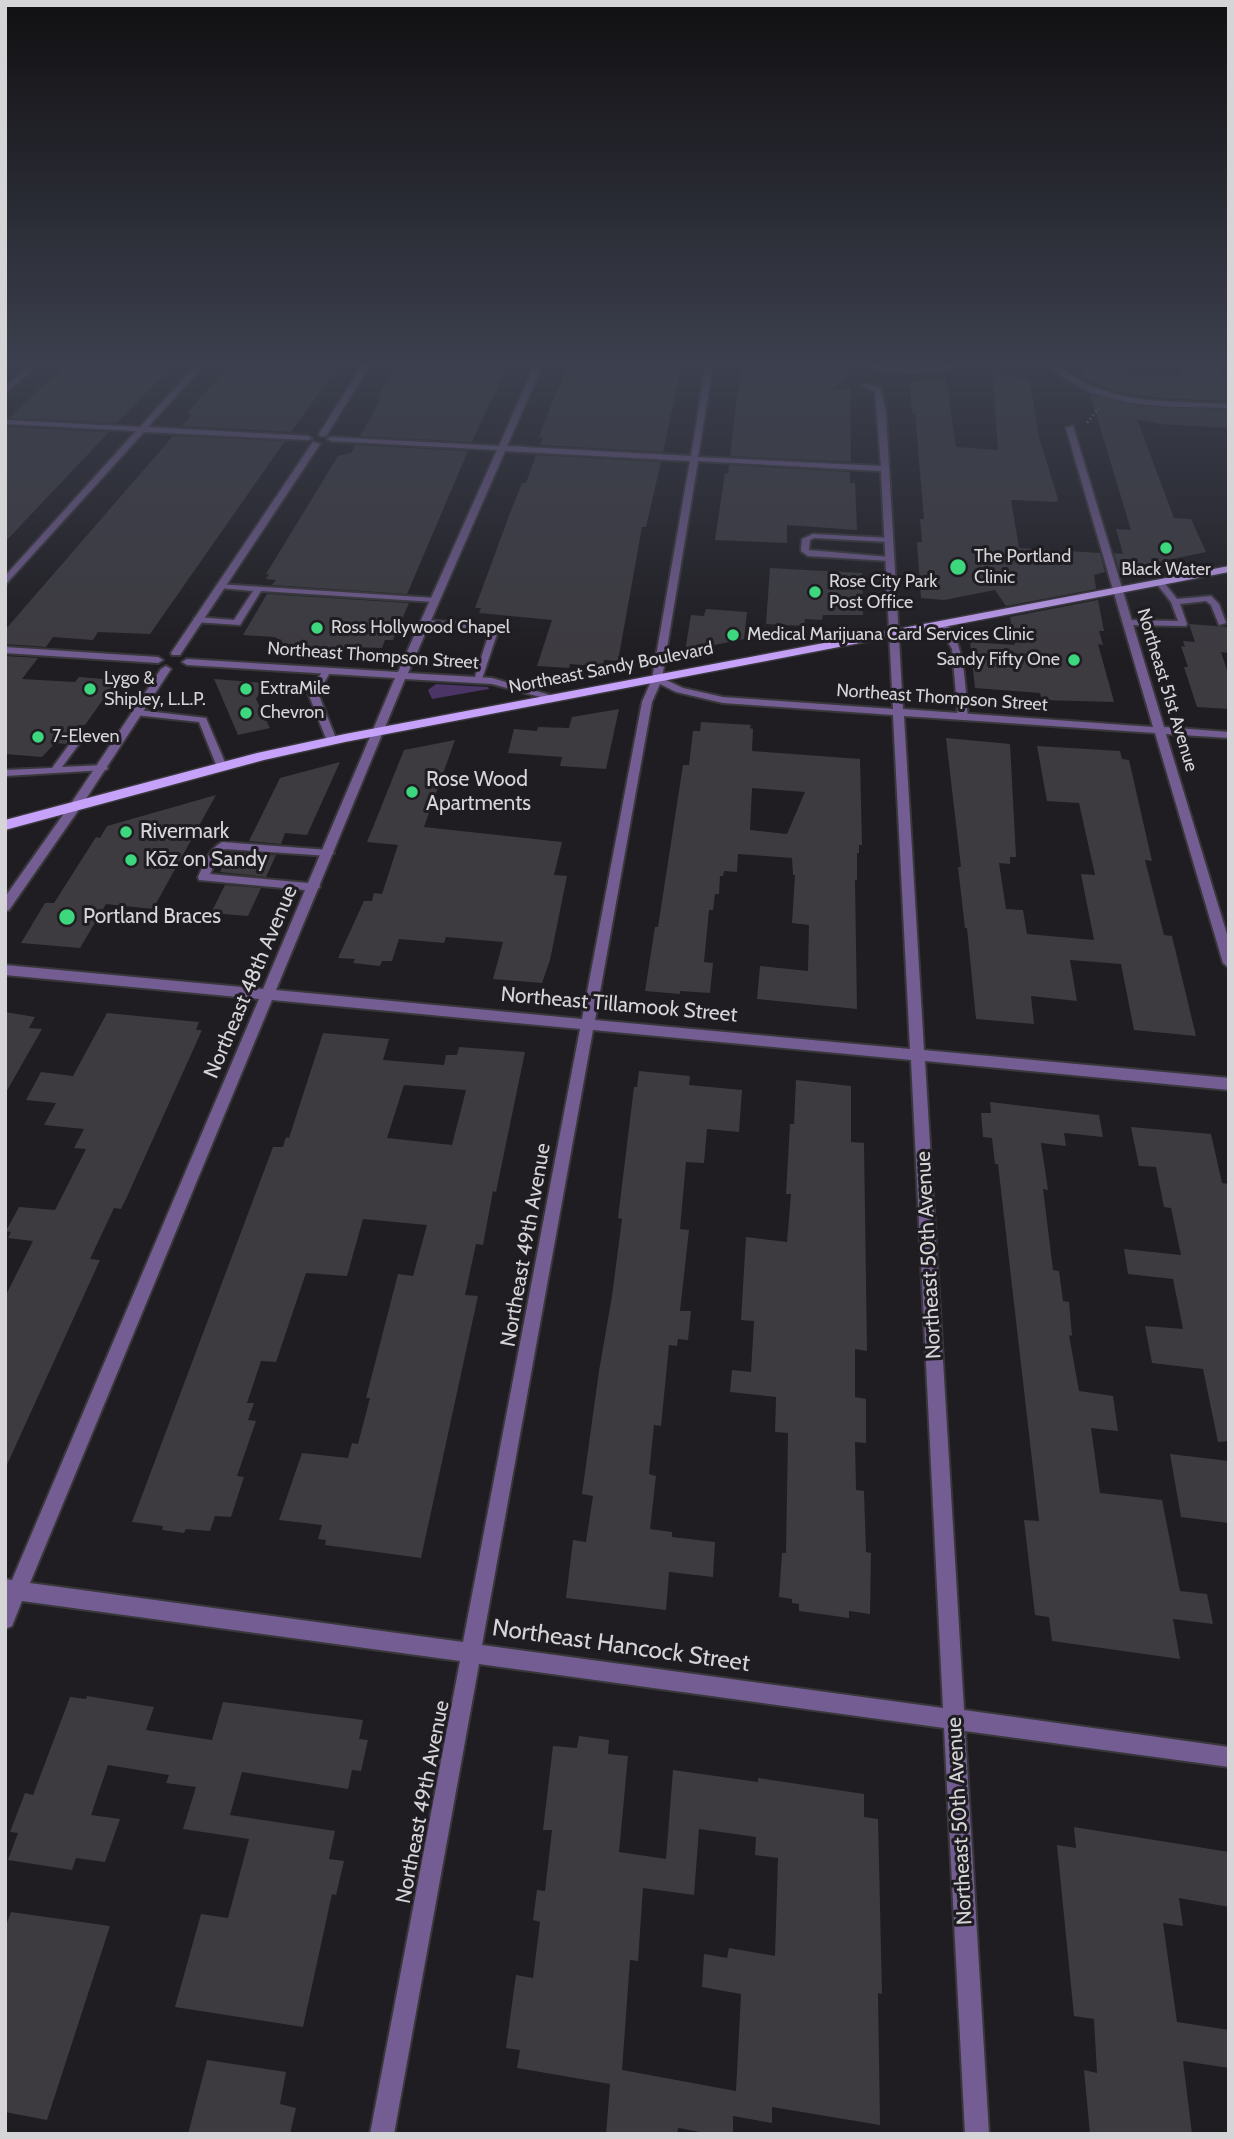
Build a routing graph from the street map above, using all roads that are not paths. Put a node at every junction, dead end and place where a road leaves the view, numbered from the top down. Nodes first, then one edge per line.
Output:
1 (111, 464) edge
2 (298, 464) edge
3 (495, 464) edge
4 (692, 464) edge
5 (794, 464) edge
6 (884, 464) edge
7 (1081, 464) edge
8 (884, 469) junction
9 (888, 540) junction
10 (889, 559) junction
11 (1229, 569) edge
12 (5, 582) edge
13 (1160, 583) junction
14 (220, 586) junction
15 (258, 589) junction
16 (1118, 591) junction
17 (435, 600) junction
18 (1175, 602) junction
19 (197, 620) junction
20 (425, 623) junction
21 (1129, 623) junction
22 (1222, 623) dead end
23 (942, 624) junction
24 (893, 634) junction
25 (5, 650) edge
26 (176, 653) junction
27 (187, 662) junction
28 (162, 665) junction
29 (327, 671) junction
30 (401, 676) junction
31 (657, 679) junction
32 (478, 680) junction
33 (555, 698) junction
34 (138, 713) junction
35 (901, 713) junction
36 (962, 717) junction
37 (1160, 730) junction
38 (380, 731) junction
39 (1229, 735) edge
40 (80, 736) dead end
41 (331, 741) junction
42 (222, 767) junction
43 (103, 768) junction
44 (55, 770) junction
45 (5, 773) edge
46 (76, 805) junction
47 (5, 825) edge
48 (329, 853) junction
49 (314, 887) junction
50 (5, 907) edge
51 (1229, 963) edge
52 (5, 970) edge
53 (270, 994) junction
54 (588, 1023) junction
55 (918, 1055) junction
56 (1229, 1084) edge
57 (11, 1590) edge
58 (5, 1619) edge
59 (472, 1652) junction
60 (955, 1718) junction
61 (1229, 1757) edge
62 (382, 2134) edge
63 (976, 2134) edge

1 - 12 street
2 - 14 street
3 - 17 street, Northeast 48th Avenue
4 - 31 street, Northeast 49th Avenue
5 - 8 street
6 - 8 street, Northeast 50th Avenue
7 - 16 street, Northeast 51st Avenue
8 - 9 street, Northeast 50th Avenue
9 - 10 street, Northeast 50th Avenue
9 - 10 lane
10 - 24 street, Northeast 50th Avenue
11 - 13 main road, Northeast Sandy Boulevard
13 - 16 main road, Northeast Sandy Boulevard
13 - 18 lane
14 - 15 lane
14 - 19 street
15 - 17 lane
15 - 19 lane
16 - 21 street, Northeast 51st Avenue
16 - 23 main road, Northeast Sandy Boulevard
17 - 20 street, Northeast 48th Avenue
18 - 21 lane
18 - 22 lane
19 - 26 street
20 - 30 street, Northeast 48th Avenue
20 - 32 lane
21 - 37 street, Northeast 51st Avenue
23 - 24 main road, Northeast Sandy Boulevard
23 - 36 lane
24 - 31 main road, Northeast Sandy Boulevard
24 - 35 street, Northeast 50th Avenue
25 - 28 street
26 - 27 street
26 - 28 street
27 - 28 street
27 - 29 street, Northeast Thompson Street
28 - 34 street
29 - 30 street, Northeast Thompson Street
29 - 41 lane
30 - 32 street, Northeast Thompson Street
30 - 38 street, Northeast 48th Avenue
31 - 33 main road, Northeast Sandy Boulevard
31 - 35 street, Northeast Thompson Street
31 - 54 street, Northeast 49th Avenue
32 - 33 street, Northeast Thompson Street
33 - 38 main road, Northeast Sandy Boulevard
34 - 42 lane
34 - 43 street
35 - 36 street, Northeast Thompson Street
35 - 55 street, Northeast 50th Avenue
36 - 37 street, Northeast Thompson Street
37 - 39 street, Northeast Thompson Street
37 - 51 street, Northeast 51st Avenue
38 - 41 main road, Northeast Sandy Boulevard
38 - 48 street, Northeast 48th Avenue
40 - 44 lane
41 - 42 main road, Northeast Sandy Boulevard
42 - 46 main road, Northeast Sandy Boulevard
43 - 44 lane
43 - 46 street
44 - 45 lane
46 - 47 main road, Northeast Sandy Boulevard
46 - 50 street
48 - 49 street, Northeast 48th Avenue
48 - 49 lane
49 - 53 street, Northeast 48th Avenue
52 - 53 street, Northeast Tillamook Street
53 - 54 street, Northeast Tillamook Street
53 - 57 street, Northeast 48th Avenue
54 - 55 street, Northeast Tillamook Street
54 - 59 street, Northeast 49th Avenue
55 - 56 street, Northeast Tillamook Street
55 - 60 street, Northeast 50th Avenue
57 - 58 street, Northeast 48th Avenue
57 - 59 street, Northeast Hancock Street
59 - 60 street, Northeast Hancock Street
59 - 62 street, Northeast 49th Avenue
60 - 61 street, Northeast Hancock Street
60 - 63 street, Northeast 50th Avenue

